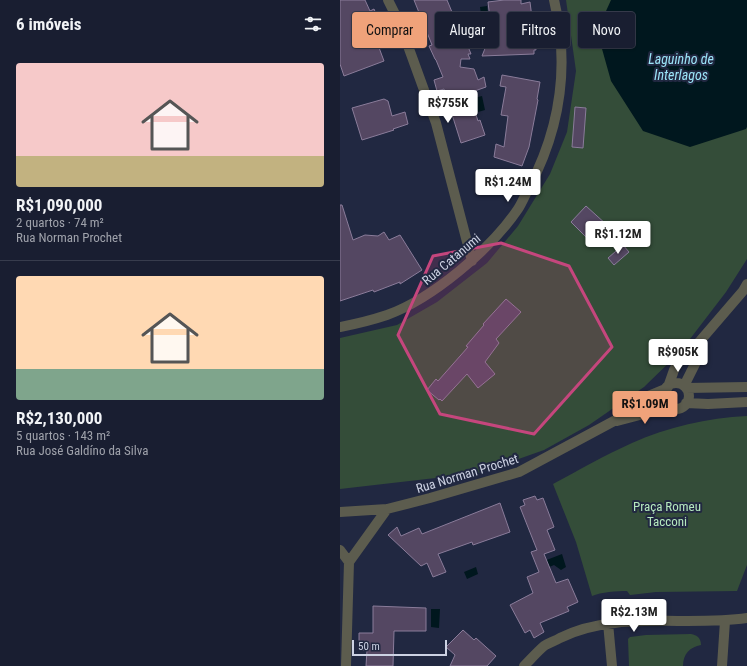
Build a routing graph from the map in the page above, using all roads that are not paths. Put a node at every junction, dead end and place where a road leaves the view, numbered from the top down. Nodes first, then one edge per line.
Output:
1 (388, 0) edge
2 (554, 0) edge
3 (472, 261) junction
4 (747, 284) edge
5 (340, 327) edge
6 (700, 341) junction
7 (685, 387) junction
8 (747, 387) edge
9 (666, 388) junction
10 (747, 402) edge
11 (686, 404) junction
12 (671, 408) junction
13 (614, 421) junction
14 (387, 509) junction
15 (340, 512) edge
16 (340, 550) edge
17 (349, 562) junction
18 (747, 618) edge
19 (725, 621) junction
20 (608, 623) junction
21 (346, 666) edge
22 (524, 666) edge
23 (612, 666) edge
24 (722, 666) edge

1 - 3 street
2 - 3 street, Rua Catanumi
3 - 5 street, Rua Catanumi
4 - 6 street
6 - 7 street
6 - 9 street
7 - 8 street
7 - 9 street
7 - 11 street
9 - 12 street
9 - 13 street, Rua Norman Prochet
10 - 11 street
11 - 12 street
12 - 13 street, Rua Norman Prochet
13 - 14 street, Rua Norman Prochet
14 - 15 street, Rua Norman Prochet
14 - 17 street
16 - 17 street
17 - 21 street
18 - 19 street
19 - 20 street
19 - 24 street
20 - 22 street
20 - 23 street

